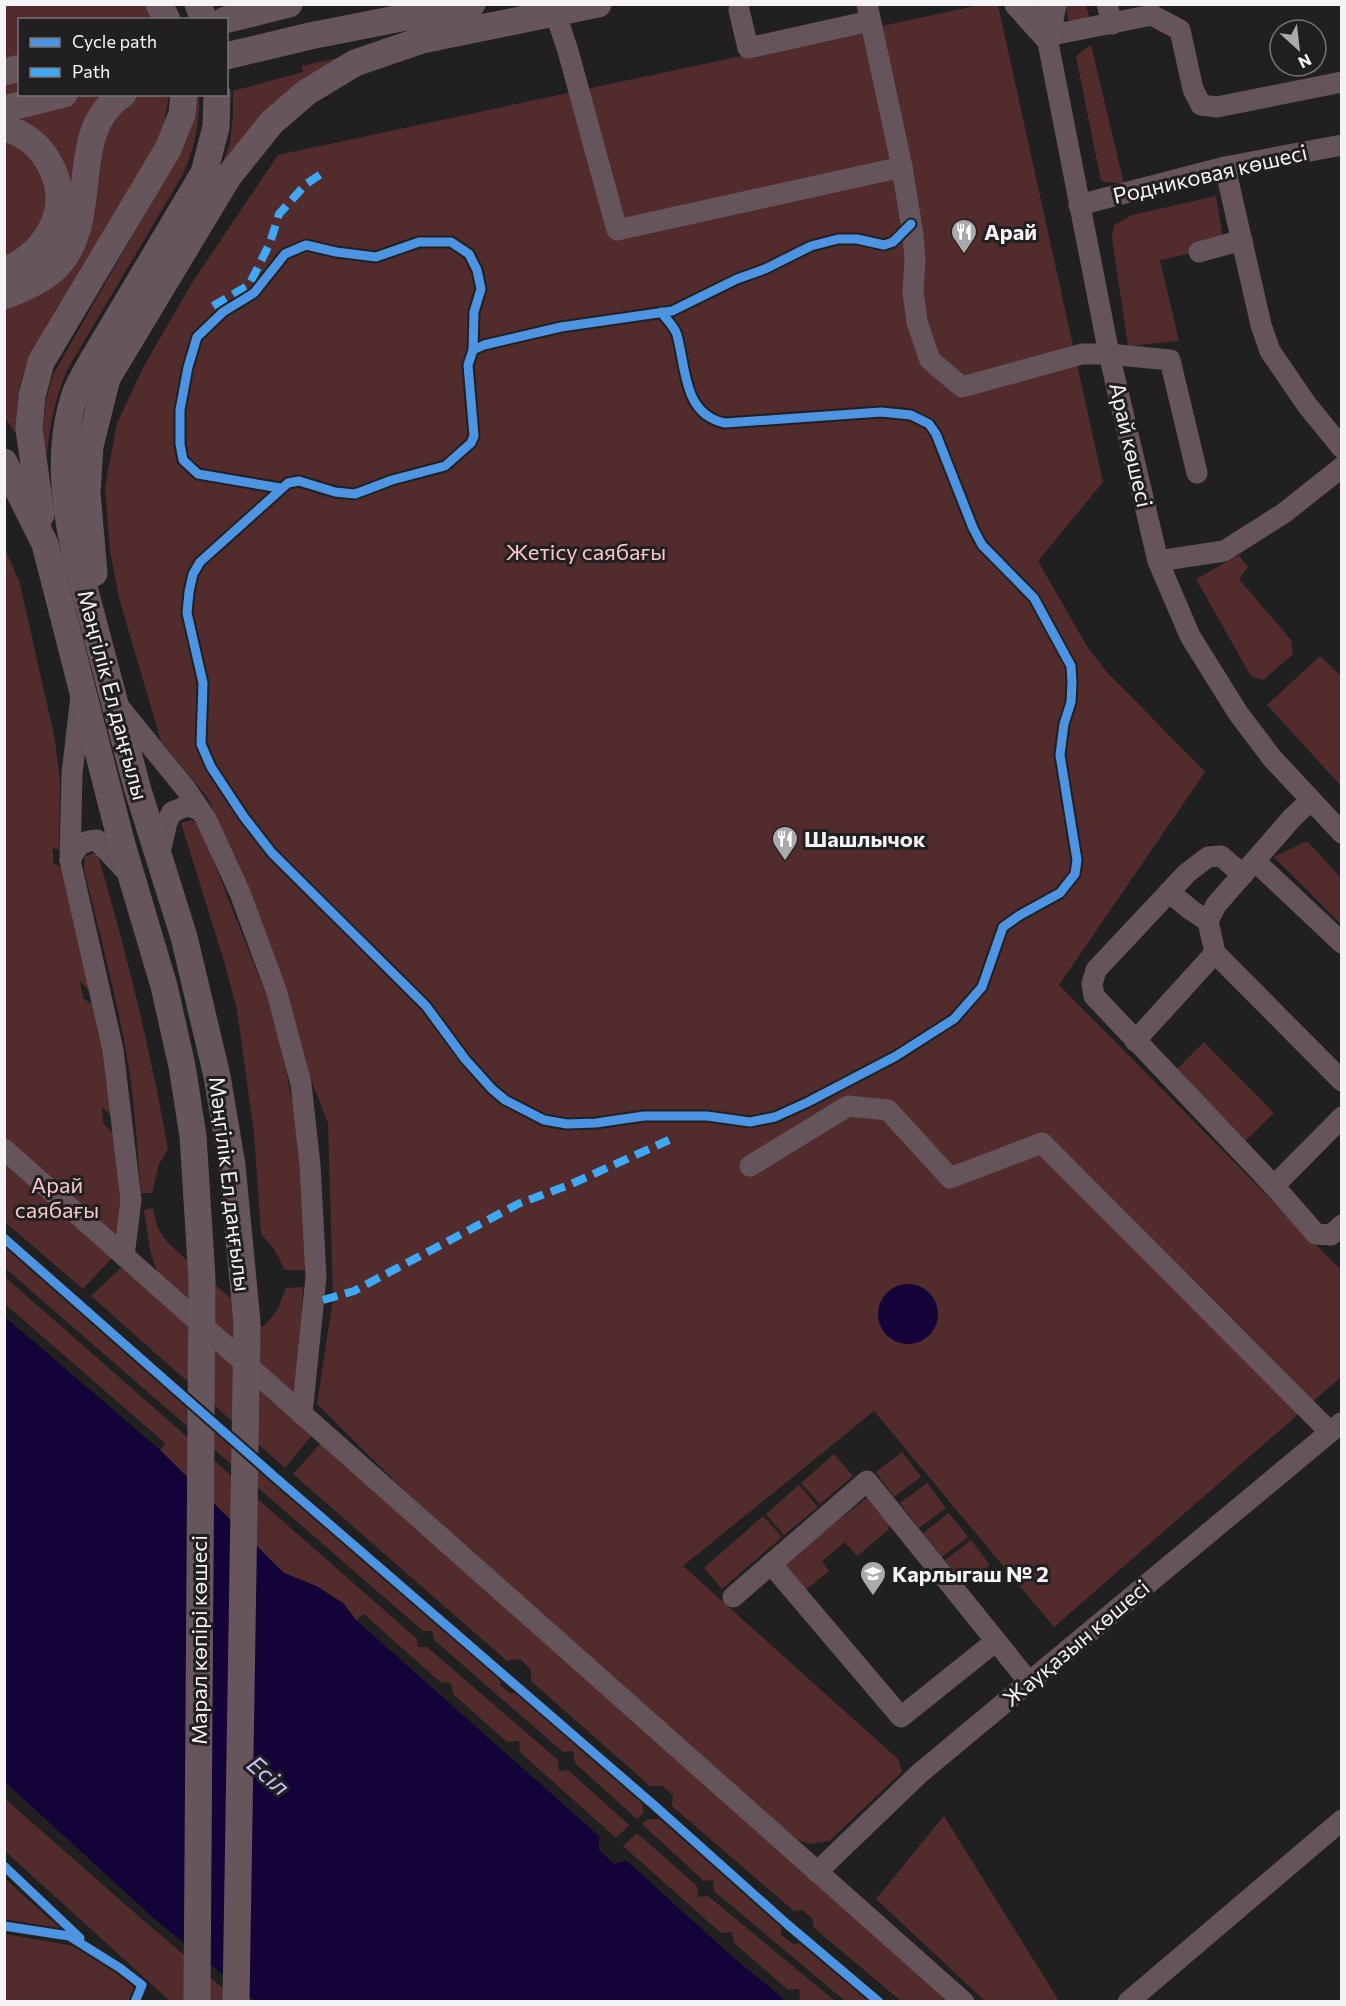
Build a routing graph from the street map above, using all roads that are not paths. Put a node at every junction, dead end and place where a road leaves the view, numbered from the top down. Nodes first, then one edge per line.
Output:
1 (159, 4) edge
2 (289, 4) edge
3 (472, 4) edge
4 (598, 4) edge
5 (1018, 4) edge
6 (1040, 4) edge
7 (1053, 4) edge
8 (739, 10) dead end
9 (1154, 10) edge
10 (868, 13) edge
11 (1109, 14) edge
12 (556, 15) junction
13 (166, 18) edge
14 (228, 19) edge
15 (1047, 36) junction
16 (228, 56) edge
17 (1341, 82) edge
18 (56, 96) edge
19 (120, 96) edge
20 (184, 96) edge
21 (217, 96) edge
22 (4, 109) edge
23 (4, 128) edge
24 (1341, 146) edge
25 (902, 167) junction
26 (1225, 167) junction
27 (1079, 205) junction
28 (1242, 240) junction
29 (1199, 252) dead end
30 (4, 271) edge
31 (4, 296) edge
32 (1109, 354) junction
33 (1341, 448) edge
34 (4, 462) edge
35 (1341, 467) edge
36 (1197, 473) dead end
37 (4, 500) edge
38 (45, 544) junction
39 (1158, 561) junction
40 (100, 645) junction
41 (79, 678) junction
42 (113, 700) junction
43 (1310, 801) junction
44 (200, 810) junction
45 (1341, 833) edge
46 (159, 858) junction
47 (70, 860) junction
48 (1249, 868) junction
49 (133, 879) junction
50 (1169, 892) junction
51 (1208, 921) junction
52 (1341, 943) edge
53 (1215, 953) junction
54 (1135, 1041) junction
55 (1341, 1081) edge
56 (1341, 1117) edge
57 (4, 1149) edge
58 (750, 1166) dead end
59 (1274, 1186) junction
60 (1341, 1225) edge
61 (124, 1256) junction
62 (202, 1279) joint
63 (247, 1322) joint
64 (302, 1414) junction
65 (1336, 1427) edge
66 (771, 1564) junction
67 (733, 1597) dead end
68 (996, 1641) junction
69 (1029, 1682) junction
70 (1341, 1820) edge
71 (817, 1872) junction
72 (1132, 1998) edge
73 (197, 2001) edge
74 (236, 2001) edge
75 (964, 2001) edge

1 - 13 main road
2 - 14 main road
3 - 16 main road
4 - 12 main road
5 - 15 main road
6 - 15 street, Арай көшесі
7 - 15 main road
8 - 10 street
9 - 11 street
9 - 17 street
10 - 25 street
11 - 15 street
12 - 25 street
12 - 40 main road
15 - 27 street, Арай көшесі
18 - 22 main road
19 - 31 main road
20 - 38 main road
21 - 40 main road, Мәңгілік Ел даңғылы
23 - 30 main road
24 - 26 street, Родниковая көшесі
25 - 32 street
26 - 27 street, Родниковая көшесі
26 - 28 street
27 - 32 street, Арай көшесі
28 - 29 street
28 - 33 street
32 - 36 street
32 - 39 street, Арай көшесі
34 - 38 main road, Мәңгілік Ел даңғылы
35 - 39 street
37 - 41 main road
38 - 41 main road, Мәңгілік Ел даңғылы
39 - 43 street, Арай көшесі
40 - 42 main road, Мәңгілік Ел даңғылы
41 - 47 street
41 - 49 main road, Мәңгілік Ел даңғылы
42 - 44 street
42 - 46 main road, Мәңгілік Ел даңғылы
43 - 45 street, Арай көшесі
43 - 48 street
44 - 46 street
44 - 64 street
46 - 63 main road, Мәңгілік Ел даңғылы
47 - 49 street
47 - 61 street
48 - 50 street
48 - 51 street
48 - 52 street
49 - 62 main road, Мәңгілік Ел даңғылы
50 - 51 street
50 - 54 street
51 - 53 street
53 - 54 street
53 - 55 street
54 - 59 street
56 - 59 street
57 - 61 street
58 - 65 street
59 - 60 street
61 - 64 street
62 - 73 main road, Марал көпірі көшесі
63 - 74 main road, Марал көпірі көшесі
64 - 71 street
65 - 69 street, Жауқазын көшесі
66 - 67 street
66 - 68 street
66 - 68 street
68 - 69 street
69 - 71 street, Жауқазын көшесі
70 - 72 street
71 - 75 street

